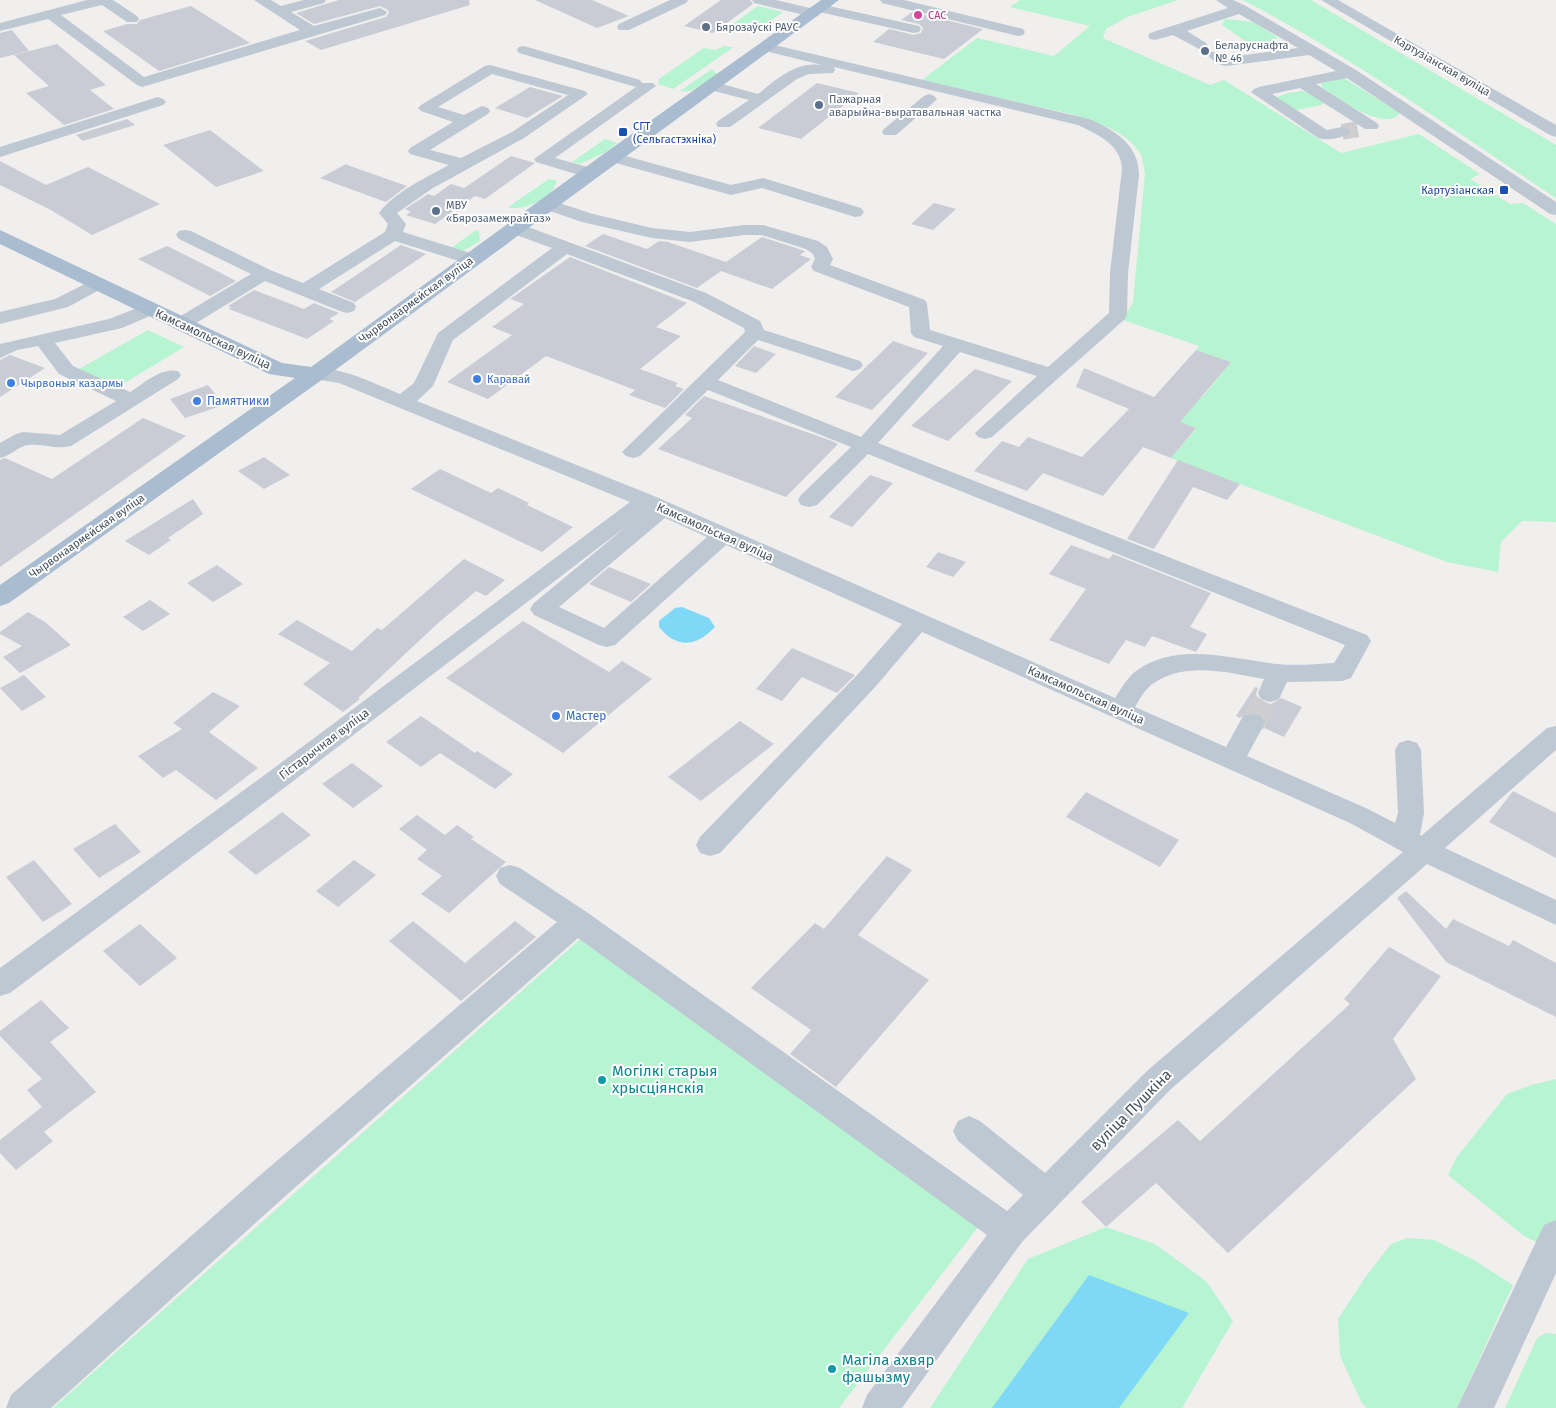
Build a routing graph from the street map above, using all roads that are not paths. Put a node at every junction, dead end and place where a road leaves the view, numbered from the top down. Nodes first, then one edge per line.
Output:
1 (130, 0) edge
2 (261, 0) edge
3 (319, 0) edge
4 (681, 0) edge
5 (759, 0) edge
6 (887, 0) edge
7 (1223, 0) edge
8 (1328, 0) edge
9 (106, 2) edge
10 (821, 7) edge
11 (1240, 9) junction
12 (280, 11) junction
13 (380, 12) dead end
14 (50, 14) junction
15 (132, 19) dead end
16 (0, 26) edge
17 (624, 27) dead end
18 (914, 29) dead end
19 (1175, 30) junction
20 (312, 31) junction
21 (1018, 32) dead end
22 (1155, 36) dead end
23 (1200, 46) dead end
24 (766, 47) junction
25 (524, 50) dead end
26 (1311, 50) junction
27 (1215, 55) dead end
28 (601, 73) junction
29 (1348, 73) junction
30 (1303, 83) junction
31 (711, 86) junction
32 (571, 92) junction
33 (761, 99) junction
34 (929, 99) junction
35 (158, 102) dead end
36 (1340, 106) junction
37 (482, 111) dead end
38 (1295, 117) junction
39 (1417, 117) junction
40 (465, 121) junction
41 (724, 124) dead end
42 (1031, 124) dead end
43 (890, 132) dead end
44 (1342, 132) tunnel mouth
45 (1556, 132) edge
46 (0, 152) edge
47 (611, 157) junction
48 (463, 164) junction
49 (589, 173) junction
50 (547, 204) junction
51 (1556, 210) edge
52 (855, 212) dead end
53 (514, 228) junction
54 (185, 235) dead end
55 (393, 235) junction
56 (0, 236) edge
57 (565, 247) junction
58 (471, 259) junction
59 (264, 274) junction
60 (97, 284) junction
61 (305, 290) junction
62 (347, 307) dead end
63 (150, 309) junction
64 (0, 318) edge
65 (181, 324) junction
66 (755, 332) junction
67 (42, 339) junction
68 (956, 344) junction
69 (0, 352) edge
70 (853, 365) dead end
71 (315, 374) junction
72 (1050, 374) junction
73 (171, 375) dead end
74 (704, 382) junction
75 (130, 400) junction
76 (402, 402) junction
77 (985, 433) dead end
78 (864, 446) junction
79 (0, 452) edge
80 (633, 452) dead end
81 (809, 500) dead end
82 (654, 505) junction
83 (723, 535) junction
84 (0, 597) edge
85 (918, 621) junction
86 (1119, 710) junction
87 (1252, 723) tunnel mouth
88 (1556, 735) edge
89 (1408, 750) dead end
90 (1232, 760) junction
91 (710, 845) dead end
92 (1414, 845) junction
93 (510, 876) dead end
94 (1556, 913) edge
95 (578, 921) junction
96 (0, 984) edge
97 (969, 1131) dead end
98 (1047, 1194) junction
99 (1010, 1230) junction
100 (1556, 1236) edge
101 (24, 1408) edge
102 (880, 1408) edge
103 (1475, 1408) edge

1 - 9 street
2 - 12 street
3 - 12 street
4 - 17 street
5 - 10 street
6 - 21 street
7 - 11 street
8 - 45 street, Картузіанская вуліца
9 - 14 street
9 - 15 street
10 - 18 street
10 - 24 main road, Чырвонаармейская вуліца
11 - 19 street
11 - 26 street
12 - 20 street
13 - 20 street
14 - 16 street
14 - 20 street
19 - 22 street
19 - 23 street
24 - 31 main road, Чырвонаармейская вуліца
24 - 72 street
25 - 28 street
26 - 27 street
26 - 29 street
28 - 32 street
28 - 49 street
29 - 30 street
29 - 39 street
30 - 36 street
30 - 38 street
31 - 33 street
31 - 47 main road, Чырвонаармейская вуліца
32 - 40 street
32 - 48 street
33 - 34 street
33 - 41 street
34 - 42 street
34 - 43 street
35 - 46 street
36 - 38 street
36 - 39 street
37 - 40 street
38 - 44 street
39 - 51 street
40 - 48 street
47 - 49 main road, Чырвонаармейская вуліца
47 - 52 street
48 - 55 street
49 - 50 main road, Чырвонаармейская вуліца
50 - 53 main road, Чырвонаармейская вуліца
50 - 68 street
53 - 57 street
53 - 58 main road, Чырвонаармейская вуліца
54 - 59 street
55 - 58 street
55 - 61 street
56 - 60 main road, Камсамольская вуліца
57 - 66 street
57 - 76 street
58 - 71 main road, Чырвонаармейская вуліца
59 - 61 street
59 - 65 street
60 - 63 main road, Камсамольская вуліца
60 - 64 street
61 - 62 street
63 - 65 main road, Камсамольская вуліца
63 - 67 street
65 - 71 main road, Камсамольская вуліца
66 - 70 street
66 - 74 street
67 - 69 street
67 - 75 street
68 - 72 street
68 - 78 street
71 - 76 street, Камсамольская вуліца
71 - 84 main road, Чырвонаармейская вуліца
72 - 77 street
73 - 75 street
74 - 78 street
74 - 80 street
75 - 79 street
76 - 82 street, Камсамольская вуліца
78 - 81 street
78 - 86 street
82 - 83 street, Камсамольская вуліца
82 - 83 street
82 - 96 street, Гістарычная вуліца
83 - 85 street, Камсамольская вуліца
85 - 86 street, Камсамольская вуліца
85 - 91 street
86 - 90 street, Камсамольская вуліца
87 - 90 street
88 - 92 street, вуліца Пушкіна
89 - 92 street
90 - 92 street, Камсамольская вуліца
92 - 94 street, Камсамольская вуліца
92 - 98 street, вуліца Пушкіна
93 - 95 street
95 - 99 street
95 - 101 street
97 - 98 street
98 - 99 street, вуліца Пушкіна
99 - 102 street, вуліца Пушкіна
100 - 103 street

